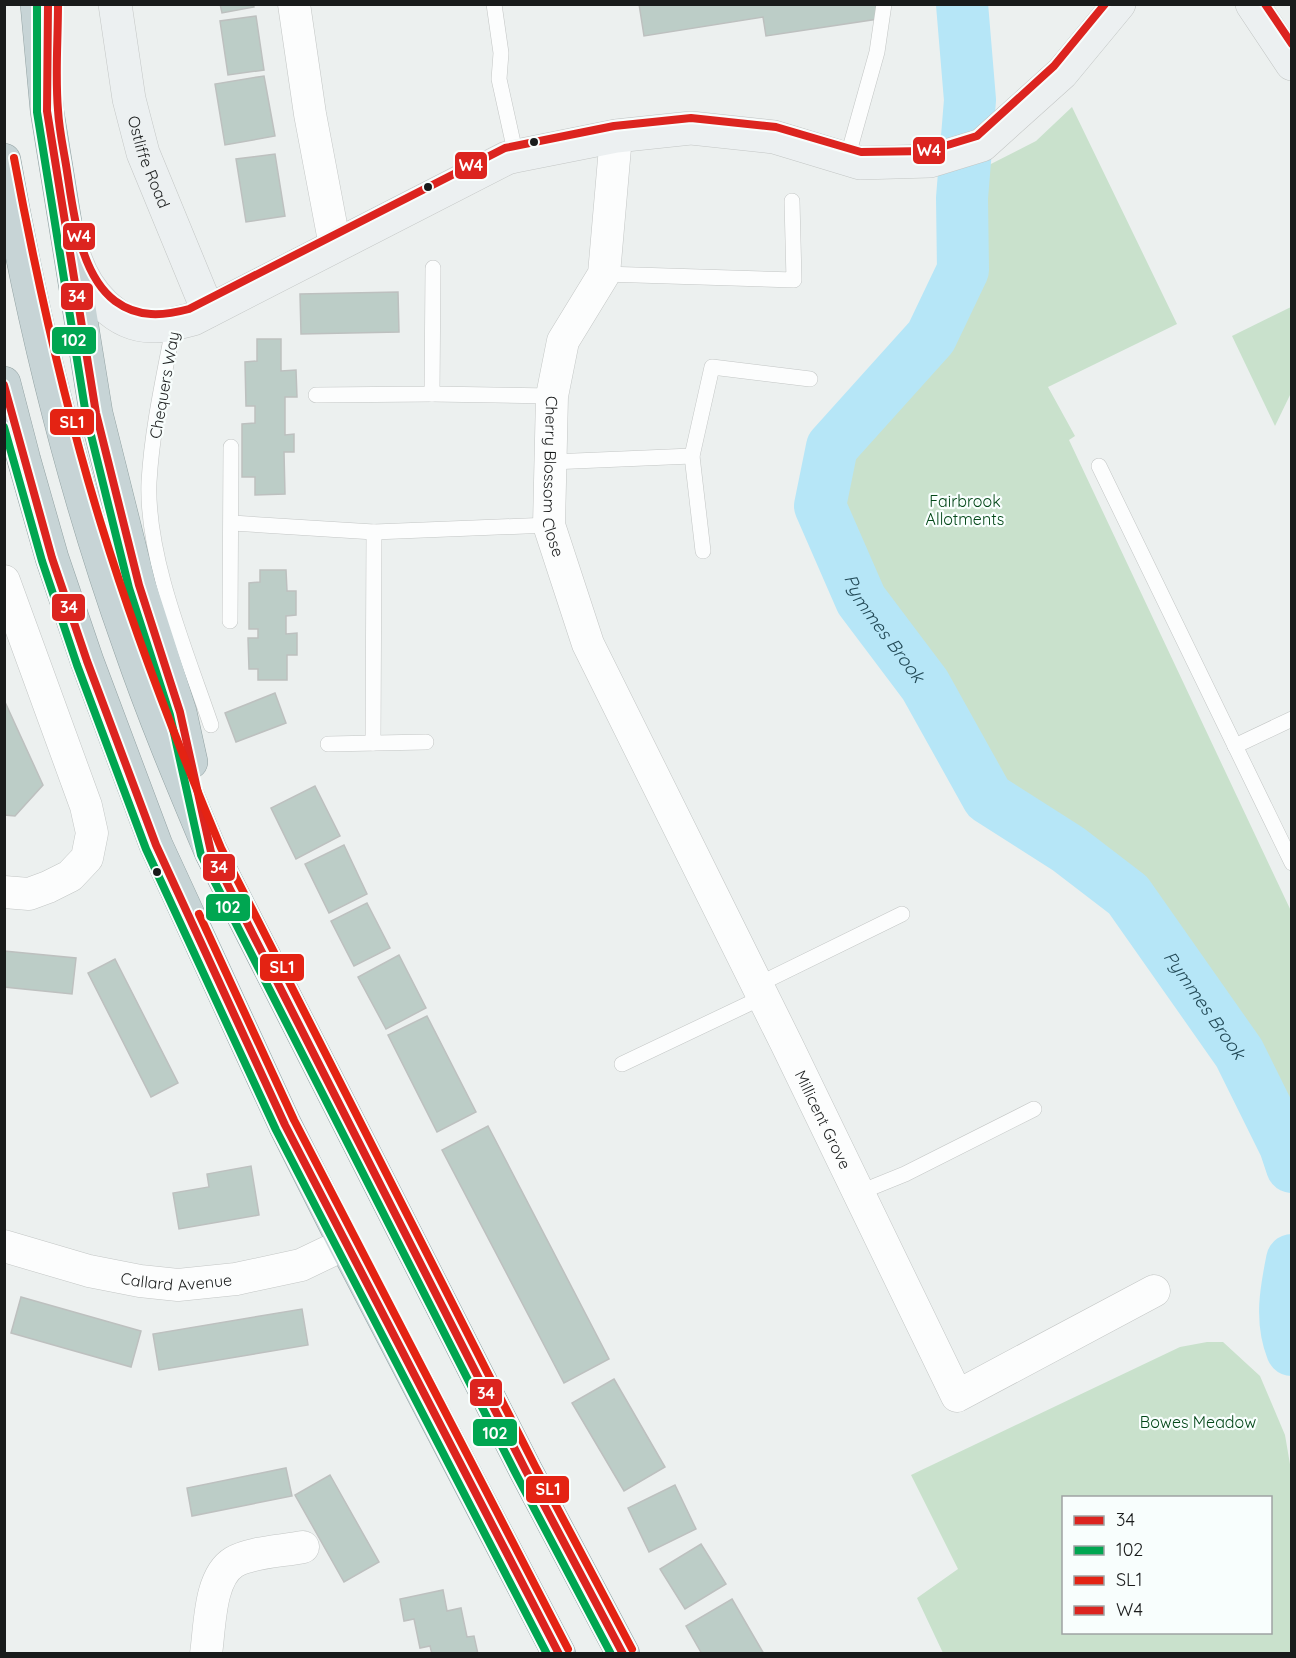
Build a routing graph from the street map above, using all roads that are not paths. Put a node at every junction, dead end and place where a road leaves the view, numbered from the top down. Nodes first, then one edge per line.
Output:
1 (37, 4) edge
2 (48, 4) edge
3 (115, 4) edge
4 (294, 4) edge
5 (494, 4) edge
6 (884, 4) edge
7 (1119, 4) edge
8 (1252, 4) edge
9 (1292, 64) edge
10 (47, 111) junction
11 (616, 136) junction
12 (516, 156) junction
13 (847, 159) junction
14 (4, 160) edge
15 (792, 201) dead end
16 (66, 230) junction
17 (335, 246) junction
18 (433, 268) dead end
19 (604, 274) junction
20 (208, 311) junction
21 (174, 324) junction
22 (810, 379) dead end
23 (4, 383) edge
24 (432, 394) junction
25 (316, 395) dead end
26 (552, 396) junction
27 (231, 447) dead end
28 (692, 456) junction
29 (551, 462) junction
30 (1099, 466) dead end
31 (232, 523) junction
32 (549, 525) junction
33 (374, 532) junction
34 (703, 551) dead end
35 (4, 581) edge
36 (230, 621) dead end
37 (588, 644) joint
38 (1292, 719) edge
39 (211, 725) dead end
40 (426, 742) dead end
41 (373, 743) junction
42 (328, 744) dead end
43 (1235, 746) junction
44 (211, 852) junction
45 (1292, 863) edge
46 (4, 892) edge
47 (902, 914) dead end
48 (760, 991) junction
49 (622, 1064) dead end
50 (1034, 1109) dead end
51 (858, 1193) junction
52 (345, 1244) junction
53 (4, 1246) edge
54 (1154, 1291) dead end
55 (303, 1547) dead end
56 (206, 1653) edge
57 (559, 1653) edge
58 (623, 1653) edge

1 - 10 highway
2 - 10 lane
3 - 20 street, Ostliffe Road
4 - 17 street
5 - 12 lane
6 - 13 lane
7 - 13 street
8 - 9 street
10 - 16 highway
11 - 12 street
11 - 13 street
11 - 19 street, Cherry Blossom Close
12 - 17 street
14 - 44 highway
15 - 19 lane
16 - 21 street
16 - 44 highway
17 - 20 street
18 - 24 lane
19 - 26 street, Cherry Blossom Close
20 - 21 street
21 - 39 lane, Chequers Way
22 - 28 lane
23 - 52 highway
24 - 25 lane
24 - 26 lane
26 - 29 street, Cherry Blossom Close
27 - 31 lane
28 - 29 lane
28 - 34 lane
29 - 32 street, Cherry Blossom Close
30 - 43 lane
31 - 33 lane
31 - 36 lane
32 - 33 lane
32 - 37 street, Cherry Blossom Close
33 - 41 lane
35 - 46 street
37 - 48 street, Millicent Grove
38 - 43 lane
40 - 41 lane
41 - 42 lane
43 - 45 lane
44 - 58 highway
47 - 48 lane
48 - 49 lane
48 - 51 street, Millicent Grove
50 - 51 lane
51 - 54 street, Millicent Grove
52 - 53 street, Callard Avenue
52 - 57 highway
55 - 56 street

